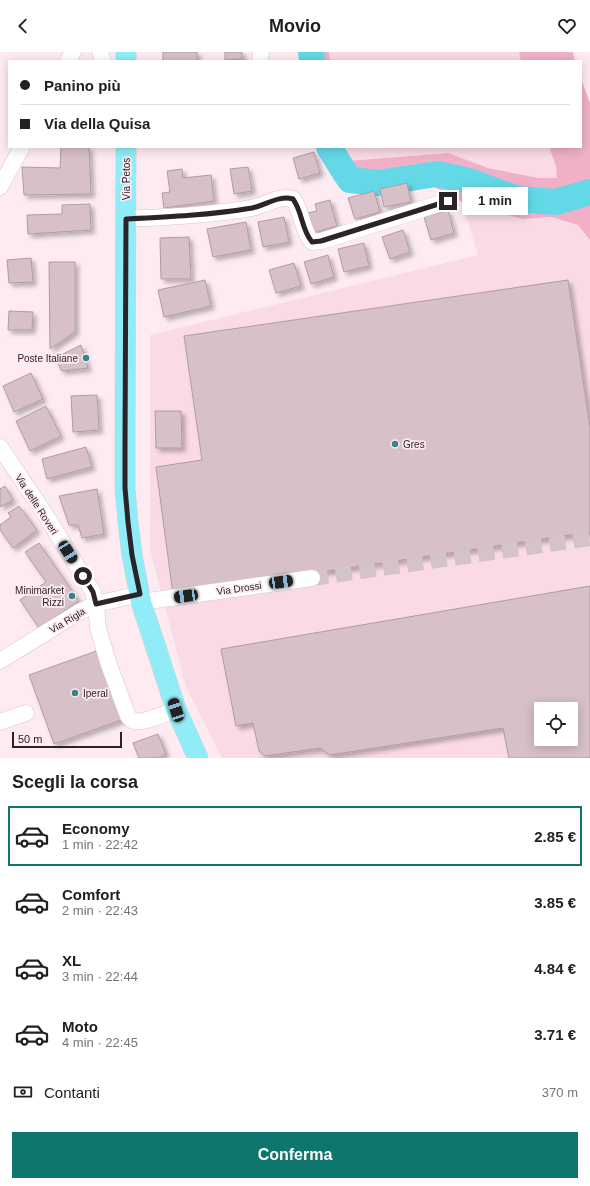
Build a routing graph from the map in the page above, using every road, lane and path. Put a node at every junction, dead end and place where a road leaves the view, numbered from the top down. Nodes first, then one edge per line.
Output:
1 (21, 148) edge
2 (126, 148) edge
3 (0, 187) edge
4 (448, 201) dead end
5 (126, 219) junction
6 (0, 447) edge
7 (312, 578) tunnel mouth
8 (141, 598) junction
9 (96, 604) junction
10 (0, 661) edge
11 (176, 710) junction
12 (26, 713) dead end
13 (0, 722) edge
14 (198, 758) edge

1 - 3 street
2 - 5 main road, Via Petos
4 - 5 street
5 - 8 main road, Via Petos
6 - 9 street, Via delle Roveri
7 - 8 street, Via Drossi
8 - 9 street, Via Rigla
8 - 11 main road, Via Petos
9 - 10 street, Via Rigla
9 - 11 street, Via delle Roveri
11 - 14 main road, Via Petos
12 - 13 street

